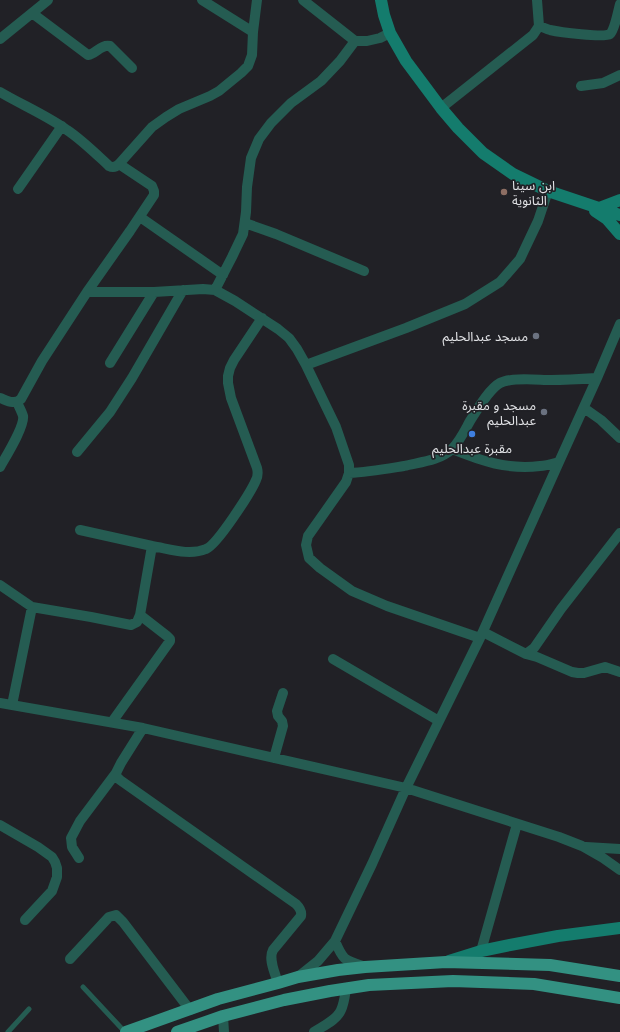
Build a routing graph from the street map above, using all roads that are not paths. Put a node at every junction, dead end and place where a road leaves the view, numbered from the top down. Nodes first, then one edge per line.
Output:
1 (48, 0) edge
2 (202, 0) edge
3 (257, 0) edge
4 (303, 0) edge
5 (381, 0) edge
6 (537, 0) edge
7 (620, 4) edge
8 (32, 13) junction
9 (539, 26) junction
10 (253, 32) junction
11 (390, 33) junction
12 (0, 39) edge
13 (355, 41) junction
14 (132, 68) dead end
15 (620, 75) edge
16 (581, 86) dead end
17 (0, 92) edge
18 (441, 108) junction
19 (62, 126) junction
20 (119, 164) junction
21 (18, 189) dead end
22 (548, 191) junction
23 (620, 200) edge
24 (584, 203) junction
25 (600, 208) junction
26 (620, 215) edge
27 (140, 217) junction
28 (245, 223) junction
29 (620, 234) edge
30 (364, 271) dead end
31 (223, 275) junction
32 (183, 290) junction
33 (215, 290) junction
34 (87, 292) junction
35 (154, 292) junction
36 (262, 318) junction
37 (619, 331) edge
38 (110, 363) dead end
39 (306, 365) junction
40 (597, 378) junction
41 (0, 398) edge
42 (17, 402) junction
43 (584, 408) junction
44 (620, 438) edge
45 (452, 448) junction
46 (77, 452) dead end
47 (558, 462) junction
48 (0, 467) edge
49 (349, 473) junction
50 (80, 530) dead end
51 (620, 533) edge
52 (152, 546) junction
53 (0, 585) edge
54 (32, 607) junction
55 (140, 615) junction
56 (482, 635) junction
57 (526, 654) junction
58 (333, 659) dead end
59 (620, 672) edge
60 (283, 693) dead end
61 (0, 704) edge
62 (12, 705) junction
63 (439, 721) junction
64 (112, 722) junction
65 (143, 728) junction
66 (274, 758) junction
67 (116, 773) junction
68 (406, 788) junction
69 (517, 824) junction
70 (0, 825) edge
71 (582, 846) junction
72 (620, 849) edge
73 (79, 858) dead end
74 (620, 870) edge
75 (25, 920) dead end
76 (620, 928) edge
77 (335, 941) junction
78 (481, 951) junction
79 (70, 959) dead end
80 (446, 962) junction
81 (365, 967) junction
82 (620, 976) edge
83 (298, 977) junction
84 (278, 983) junction
85 (84, 987) dead end
86 (346, 989) junction
87 (620, 998) edge
88 (29, 1009) dead end
89 (190, 1010) junction
90 (223, 1016) junction
91 (8, 1032) edge
92 (125, 1032) edge
93 (177, 1032) edge
94 (224, 1032) edge
95 (314, 1032) edge

1 - 8 street
2 - 10 street
3 - 10 street
4 - 13 street
5 - 11 street
6 - 9 street
7 - 9 street
8 - 12 street
8 - 14 street
9 - 18 street
10 - 20 street
11 - 13 street
11 - 18 street
13 - 28 street
15 - 16 street
17 - 19 street
18 - 22 street
19 - 20 street
19 - 21 street
20 - 27 street
22 - 24 street
22 - 39 street
23 - 25 street
24 - 25 street
24 - 29 street
25 - 26 street
27 - 31 street
27 - 34 street
28 - 30 street
28 - 31 street
31 - 33 street
32 - 33 street
32 - 35 street
32 - 46 street
33 - 36 street
34 - 35 street
34 - 42 street
35 - 38 street
36 - 39 street
36 - 52 street
37 - 40 street
39 - 49 street
40 - 43 street
40 - 45 street
41 - 42 street
42 - 48 street
43 - 44 street
43 - 47 street
45 - 47 street
45 - 49 street
47 - 56 street
49 - 56 street
50 - 52 street
51 - 57 street
52 - 55 street
53 - 54 street
54 - 55 street
54 - 62 street
55 - 64 street
56 - 57 street
56 - 63 street
57 - 59 street
58 - 63 street
60 - 66 street
61 - 62 street
62 - 64 street
63 - 68 street
64 - 65 street
65 - 66 street
65 - 67 street
66 - 68 street
67 - 73 street
67 - 84 street
68 - 69 street
68 - 77 street
69 - 71 street
69 - 78 street
70 - 75 street
71 - 72 street
71 - 74 street
76 - 78 street
77 - 81 street
77 - 83 street
78 - 80 street
79 - 89 street
80 - 81 main road
80 - 82 main road
81 - 83 main road
83 - 84 main road
84 - 89 main road
85 - 92 lane
86 - 87 main road
86 - 90 main road
86 - 95 street
88 - 91 lane
89 - 92 main road
90 - 93 main road
90 - 94 street

